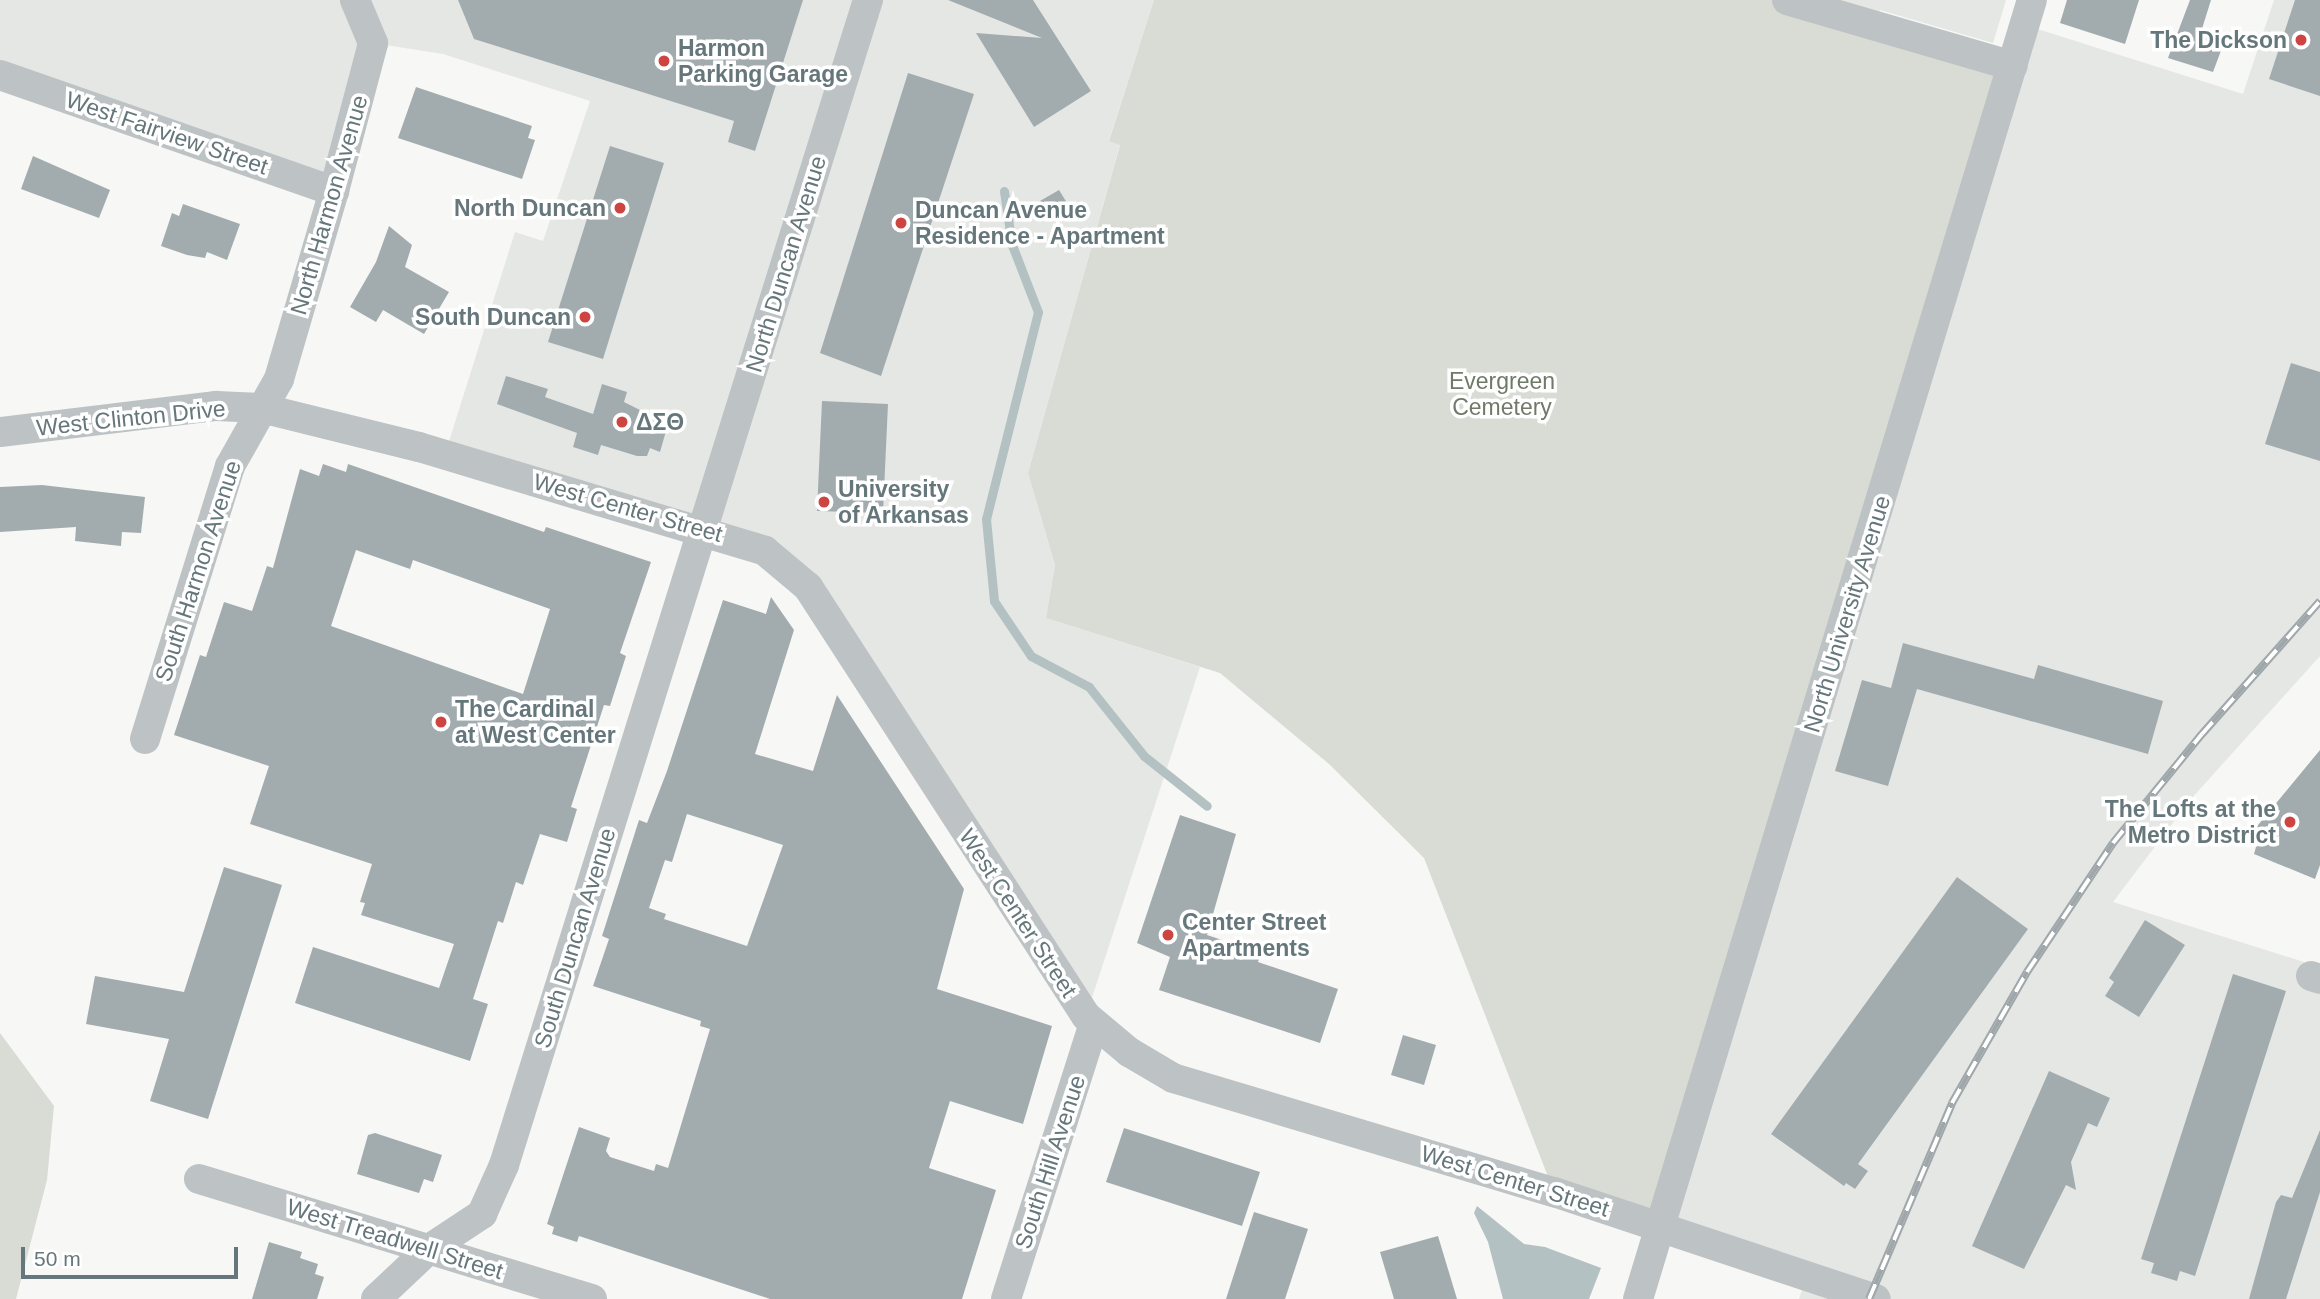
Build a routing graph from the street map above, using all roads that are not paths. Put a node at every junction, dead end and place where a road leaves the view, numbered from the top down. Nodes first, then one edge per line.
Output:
1 (355, 0) edge
2 (868, 0) edge
3 (1787, 0) edge
4 (2032, 0) edge
5 (2013, 66) junction
6 (0, 75) edge
7 (334, 191) junction
8 (261, 408) junction
9 (0, 432) edge
10 (703, 529) junction
11 (145, 739) dead end
12 (1094, 1026) junction
13 (200, 1179) dead end
14 (1660, 1228) junction
15 (429, 1250) junction
16 (376, 1299) edge
17 (592, 1299) edge
18 (1006, 1299) edge
19 (1638, 1299) edge
20 (1876, 1299) edge

1 - 7 street, North Harmon Avenue
2 - 10 street, North Duncan Avenue
3 - 5 street
4 - 5 street, North University Avenue
5 - 14 street, North University Avenue
6 - 7 street, West Fairview Street
7 - 8 street, North Harmon Avenue
8 - 9 street, West Clinton Drive
8 - 10 street, West Center Street
8 - 11 street, South Harmon Avenue
10 - 12 street, West Center Street
10 - 15 street, South Duncan Avenue
12 - 14 street, West Center Street
12 - 18 street, South Hill Avenue
13 - 15 street, West Treadwell Street
14 - 19 street, North University Avenue
14 - 20 street, West Center Street
15 - 16 street, South Duncan Avenue
15 - 17 street, West Treadwell Street

